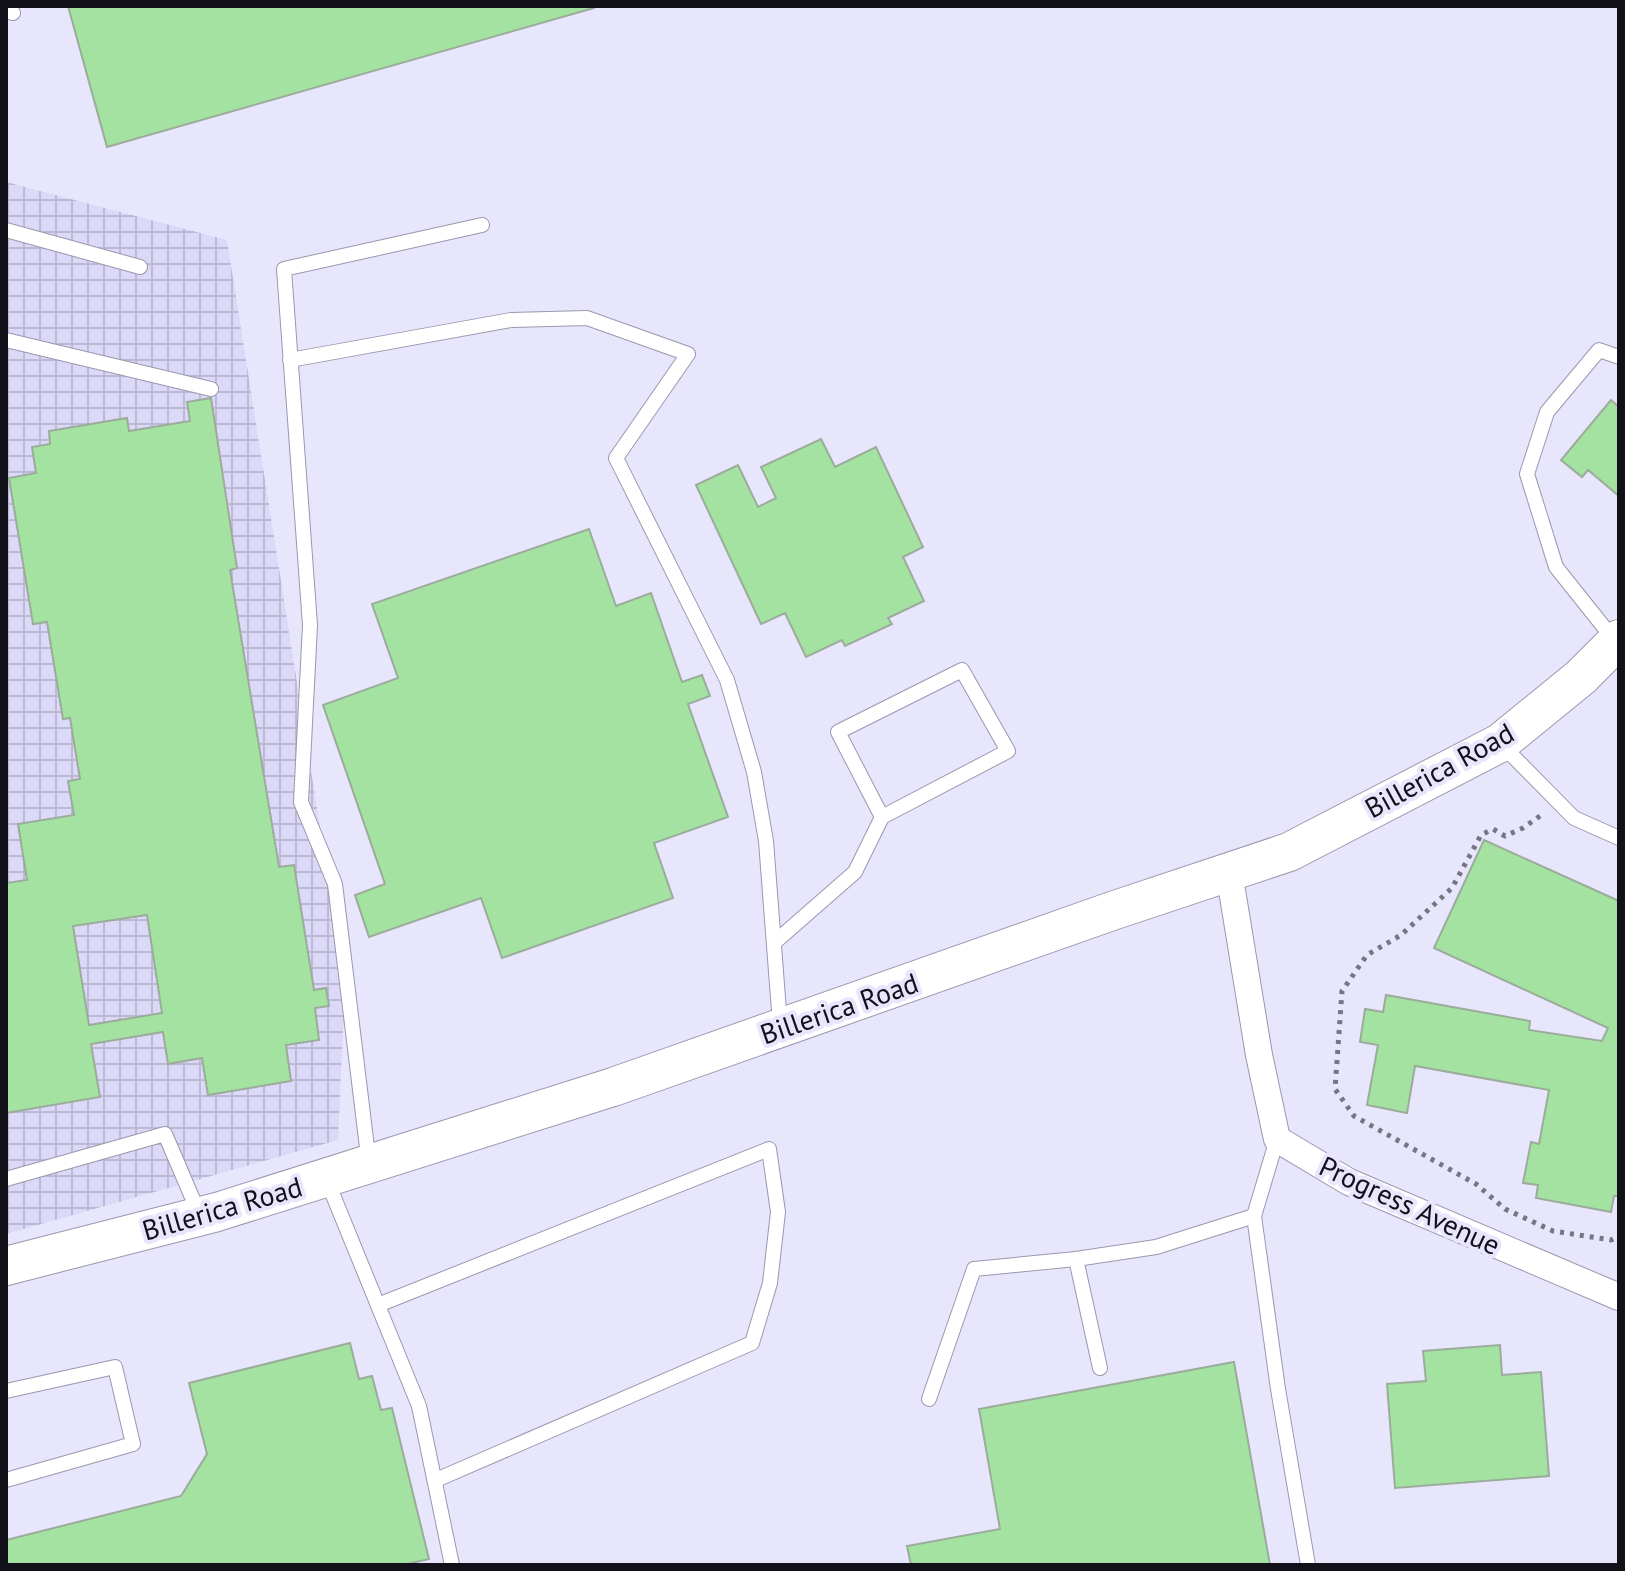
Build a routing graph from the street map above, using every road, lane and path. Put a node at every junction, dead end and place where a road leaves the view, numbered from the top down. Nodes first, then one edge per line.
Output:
1 (482, 225) dead end
2 (6, 230) edge
3 (140, 267) dead end
4 (6, 340) edge
5 (1619, 357) edge
6 (290, 360) junction
7 (211, 389) dead end
8 (1617, 641) edge
9 (1500, 743) junction
10 (1558, 802) junction
11 (882, 817) junction
12 (1619, 838) edge
13 (1229, 872) junction
14 (775, 942) junction
15 (780, 1028) junction
16 (1277, 1139) junction
17 (369, 1164) junction
18 (326, 1177) junction
19 (6, 1179) edge
20 (200, 1216) junction
21 (1254, 1216) junction
22 (1619, 1236) edge
23 (1076, 1259) junction
24 (6, 1266) edge
25 (1619, 1297) edge
26 (378, 1305) junction
27 (1100, 1368) dead end
28 (6, 1391) edge
29 (929, 1399) dead end
30 (6, 1480) edge
31 (436, 1480) junction
32 (452, 1565) edge
33 (1308, 1565) edge

1 - 6 lane
2 - 3 lane
4 - 7 lane
5 - 8 lane
6 - 14 lane
6 - 17 lane
8 - 9 main road, Billerica Road
9 - 10 lane
9 - 13 main road, Billerica Road
10 - 12 lane
10 - 22 path
11 - 11 lane
11 - 14 lane
13 - 15 main road, Billerica Road
13 - 16 street
14 - 15 lane
15 - 17 main road, Billerica Road
16 - 21 lane
16 - 25 street, Progress Avenue
17 - 18 main road, Billerica Road
18 - 20 main road, Billerica Road
18 - 26 lane
19 - 20 lane
20 - 24 main road, Billerica Road
21 - 23 lane
21 - 33 lane
23 - 27 lane
23 - 29 lane
26 - 31 lane
26 - 31 lane
28 - 30 lane
31 - 32 lane

